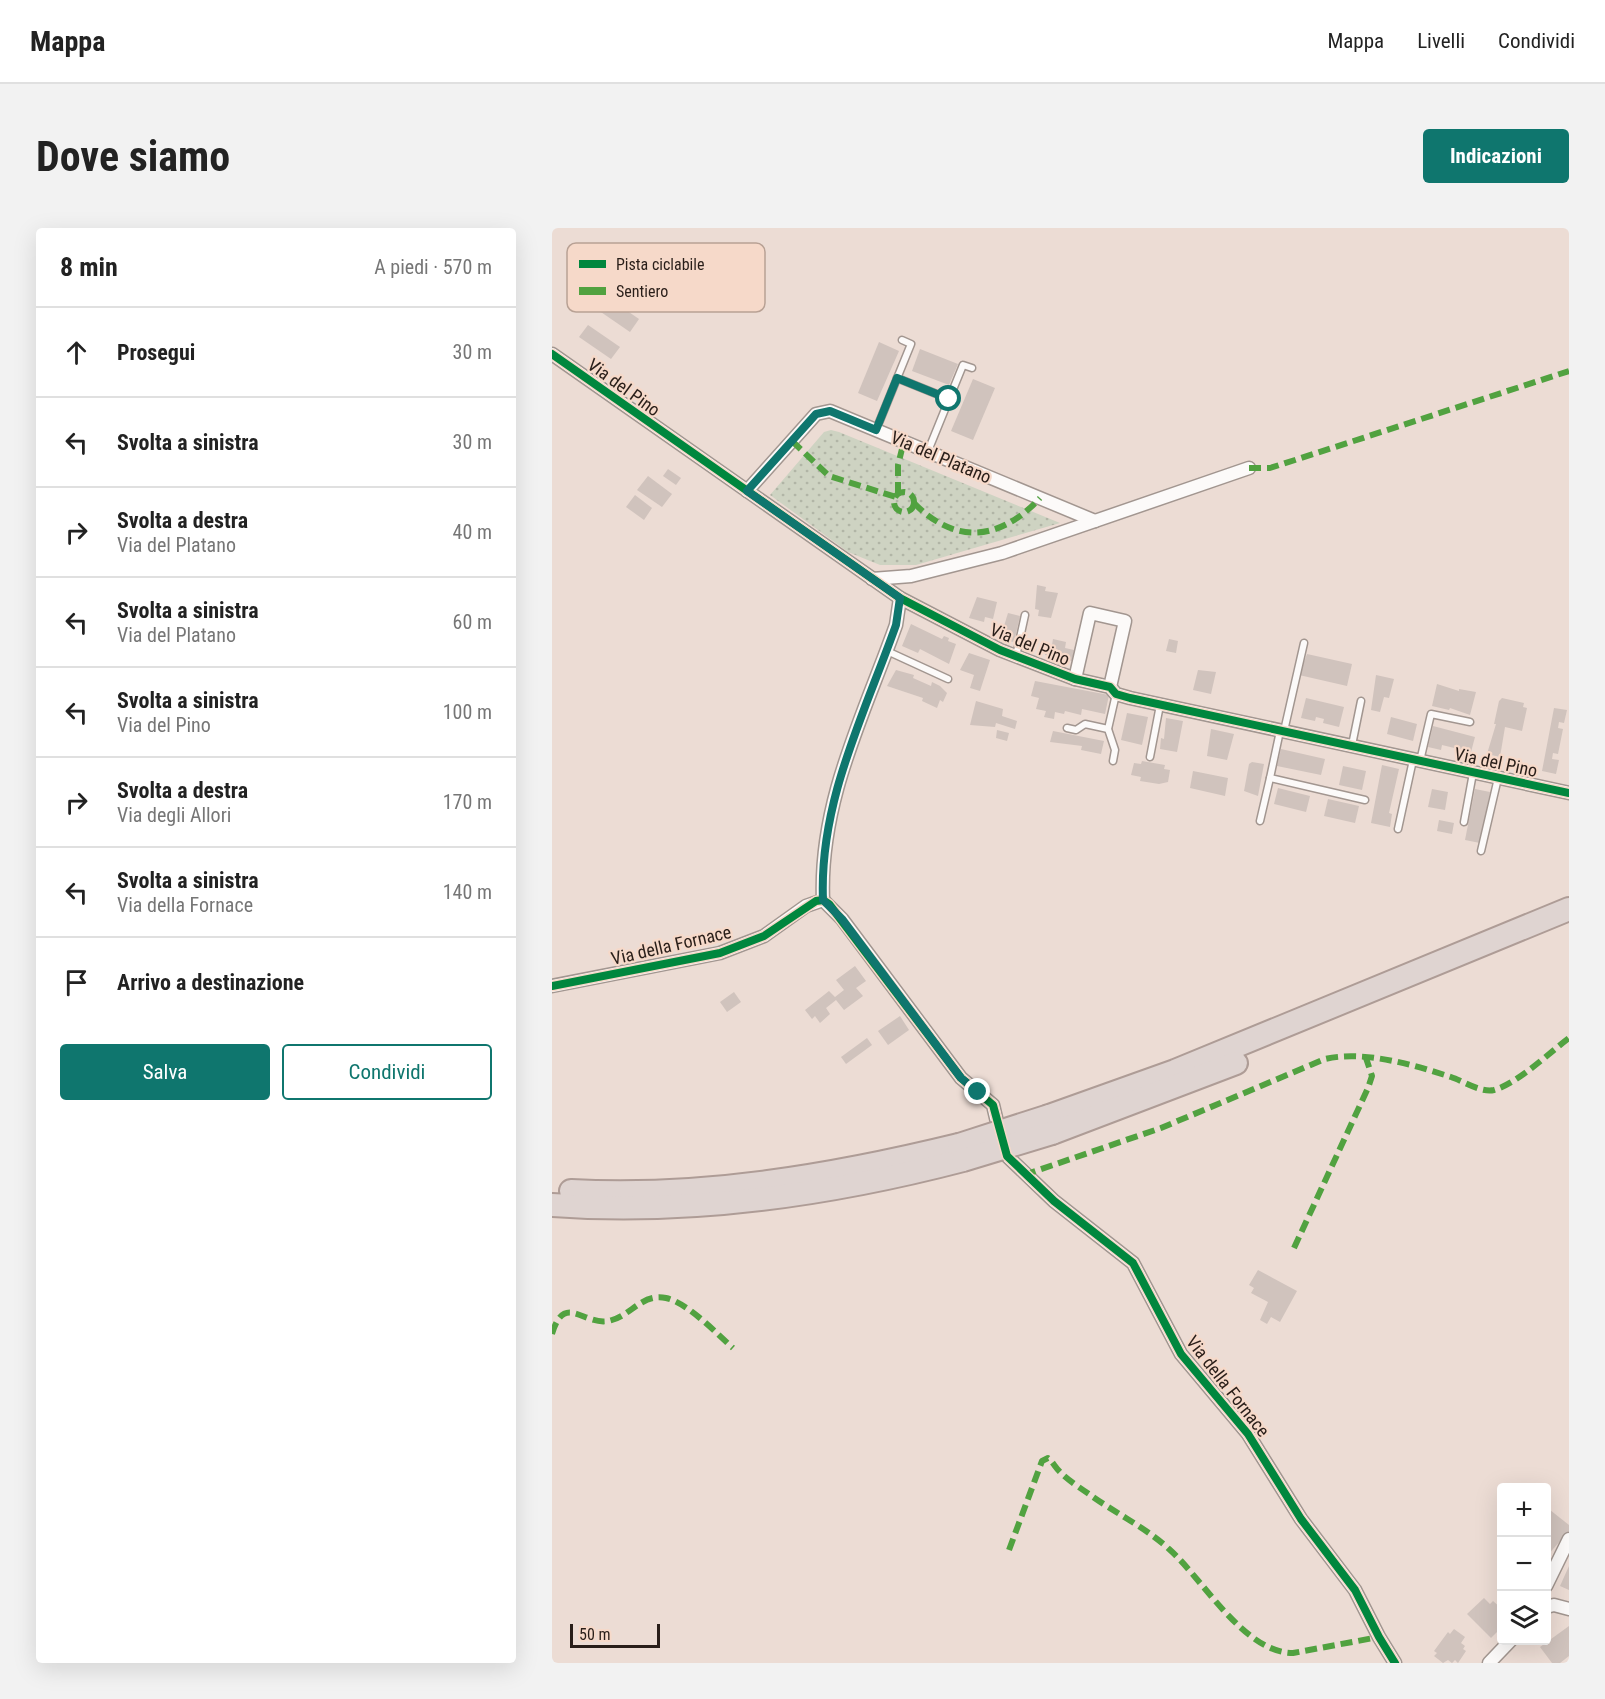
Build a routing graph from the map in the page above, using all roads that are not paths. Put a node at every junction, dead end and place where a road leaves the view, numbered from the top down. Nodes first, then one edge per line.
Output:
1 (902, 340) dead end
2 (552, 354) edge
3 (972, 368) dead end
4 (897, 378) junction
5 (949, 399) junction
6 (876, 430) junction
7 (928, 451) junction
8 (1249, 468) dead end
9 (747, 491) junction
10 (1095, 521) junction
11 (872, 579) junction
12 (900, 598) junction
13 (1025, 615) dead end
14 (1304, 643) dead end
15 (886, 651) junction
16 (1016, 657) junction
17 (948, 679) dead end
18 (1075, 679) junction
19 (1113, 690) junction
20 (1361, 701) dead end
21 (1161, 705) junction
22 (1470, 722) dead end
23 (1067, 728) dead end
24 (1108, 729) junction
25 (1282, 731) junction
26 (1352, 746) junction
27 (1150, 757) dead end
28 (1416, 760) junction
29 (1113, 761) dead end
30 (1473, 773) junction
31 (1270, 778) junction
32 (1498, 778) junction
33 (1569, 793) edge
34 (1365, 800) dead end
35 (1260, 821) dead end
36 (1464, 822) dead end
37 (1398, 829) dead end
38 (1481, 851) dead end
39 (823, 900) junction
40 (1569, 909) edge
41 (1569, 926) edge
42 (552, 986) edge
43 (997, 1122) dead end
44 (1051, 1125) junction
45 (961, 1152) junction
46 (1006, 1156) dead end
47 (552, 1190) edge
48 (552, 1205) edge
49 (1569, 1539) edge
50 (1551, 1576) edge
51 (1551, 1604) edge
52 (1569, 1609) edge
53 (1507, 1645) edge
54 (1395, 1663) edge
55 (1489, 1663) edge

1 - 4 lane
2 - 9 street, Via del Pino
3 - 5 lane
4 - 5 lane
4 - 6 lane
5 - 7 lane
6 - 7 street, Via del Platano
6 - 9 street, Via del Platano
7 - 10 street, Via del Platano
8 - 10 street
9 - 11 street, Via del Pino
10 - 11 street
11 - 12 street, Via del Pino
12 - 15 street
12 - 16 street, Via del Pino
13 - 16 lane
14 - 25 lane
15 - 17 lane
15 - 39 street
16 - 18 street, Via del Pino
18 - 19 street, Via del Pino
18 - 19 street
19 - 21 street, Via del Pino
19 - 24 lane
20 - 26 lane
21 - 25 street, Via del Pino
21 - 27 lane
22 - 28 lane
23 - 24 lane
24 - 29 lane
25 - 26 street, Via del Pino
25 - 31 lane
26 - 28 street, Via del Pino
28 - 30 street, Via del Pino
28 - 37 lane
30 - 32 street, Via del Pino
30 - 36 lane
31 - 34 lane
31 - 35 lane
32 - 33 street, Via del Pino
32 - 38 lane
39 - 42 street, Via della Fornace
39 - 43 street
40 - 44 highway
41 - 44 highway
44 - 45 highway, bridge
45 - 47 highway
45 - 48 highway
46 - 54 street, Via della Fornace
49 - 50 street
51 - 52 street
53 - 55 street

